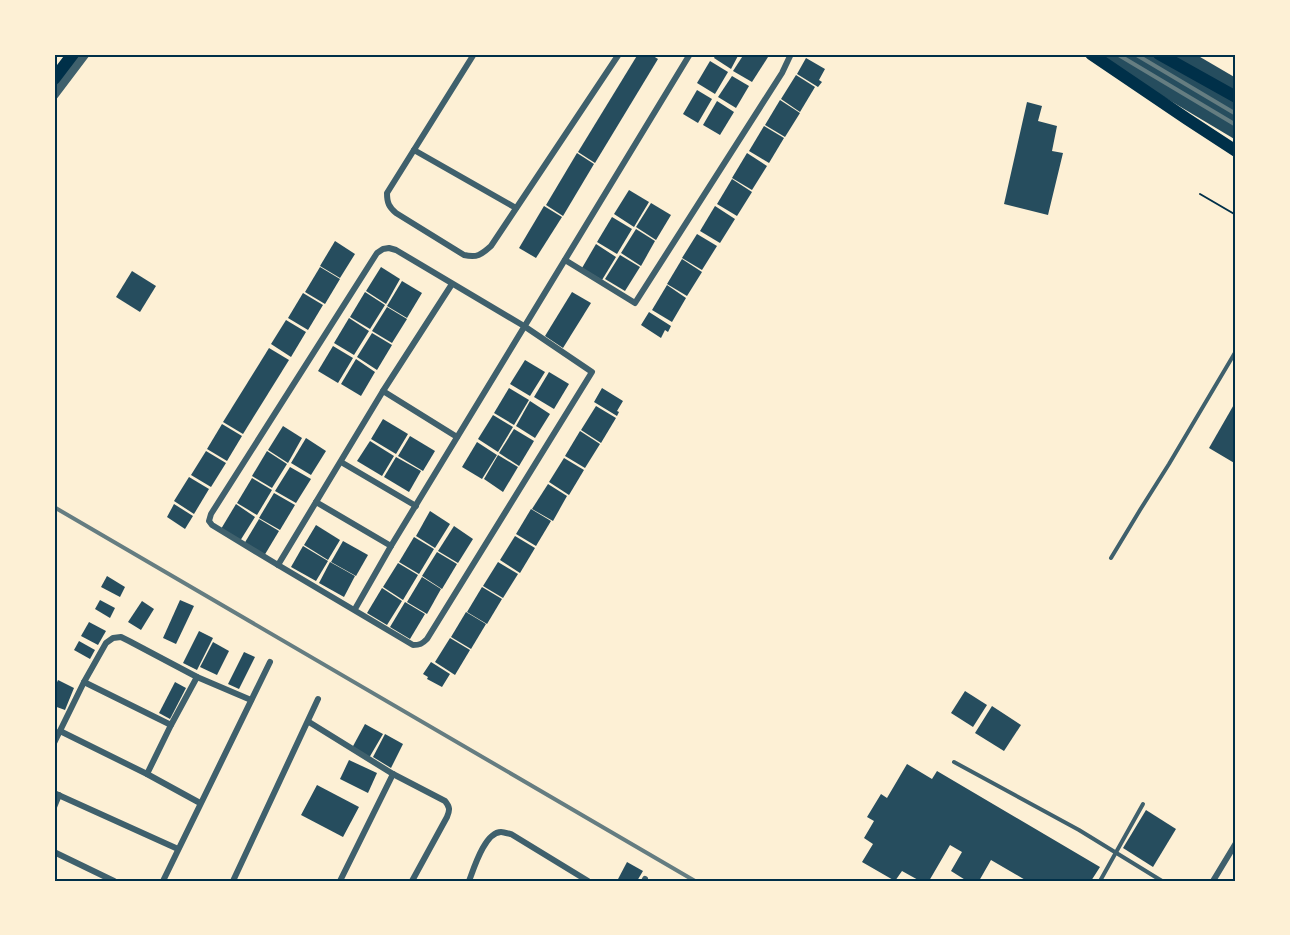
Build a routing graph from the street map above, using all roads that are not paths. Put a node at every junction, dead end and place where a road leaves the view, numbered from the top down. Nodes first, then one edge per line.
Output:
1 (73, 54) edge
2 (85, 54) edge
3 (474, 54) edge
4 (619, 54) edge
5 (690, 54) edge
6 (791, 54) edge
7 (1091, 54) edge
8 (1159, 54) edge
9 (54, 79) edge
10 (54, 95) edge
11 (1236, 97) edge
12 (414, 150) junction
13 (1236, 150) edge
14 (516, 208) junction
15 (565, 260) junction
16 (452, 284) junction
17 (524, 326) junction
18 (1236, 351) edge
19 (383, 391) junction
20 (457, 437) junction
21 (341, 462) junction
22 (316, 502) junction
23 (416, 506) junction
24 (391, 546) junction
25 (1111, 558) dead end
26 (278, 565) junction
27 (355, 609) junction
28 (270, 662) dead end
29 (197, 676) junction
30 (84, 681) junction
31 (318, 699) dead end
32 (251, 700) junction
33 (309, 722) junction
34 (171, 725) junction
35 (60, 731) junction
36 (54, 742) edge
37 (954, 762) dead end
38 (147, 774) junction
39 (393, 774) junction
40 (56, 794) edge
41 (200, 803) junction
42 (1143, 804) dead end
43 (54, 807) edge
44 (1236, 843) edge
45 (178, 849) junction
46 (54, 852) edge
47 (1116, 853) junction
48 (114, 881) edge
49 (163, 881) edge
50 (233, 881) edge
51 (340, 881) edge
52 (412, 881) edge
53 (469, 881) edge
54 (588, 881) edge
55 (1100, 881) edge
56 (1162, 881) edge
57 (1213, 881) edge

1 - 9 highway
2 - 10 street
3 - 12 street
4 - 14 street
5 - 15 street
6 - 15 street
7 - 13 highway
8 - 11 highway
12 - 14 street
12 - 14 street
15 - 17 street
16 - 17 street
16 - 19 street
16 - 26 street
17 - 20 street
17 - 27 street
18 - 25 lane
19 - 20 street
19 - 21 street
20 - 23 street
21 - 22 street
21 - 23 street
22 - 24 street
22 - 26 street
23 - 24 street
24 - 27 street
26 - 27 street
28 - 32 street
29 - 30 street
29 - 32 street
29 - 34 street
30 - 34 street
30 - 35 street
31 - 33 street
32 - 41 street
33 - 39 street
33 - 50 street
34 - 38 street
35 - 36 street
35 - 38 street
37 - 47 lane
38 - 41 street
39 - 51 street
39 - 52 street
40 - 43 street
40 - 45 street
41 - 45 street
42 - 47 lane
44 - 57 street
45 - 49 street
46 - 48 street
47 - 55 lane
47 - 56 lane
53 - 54 street

